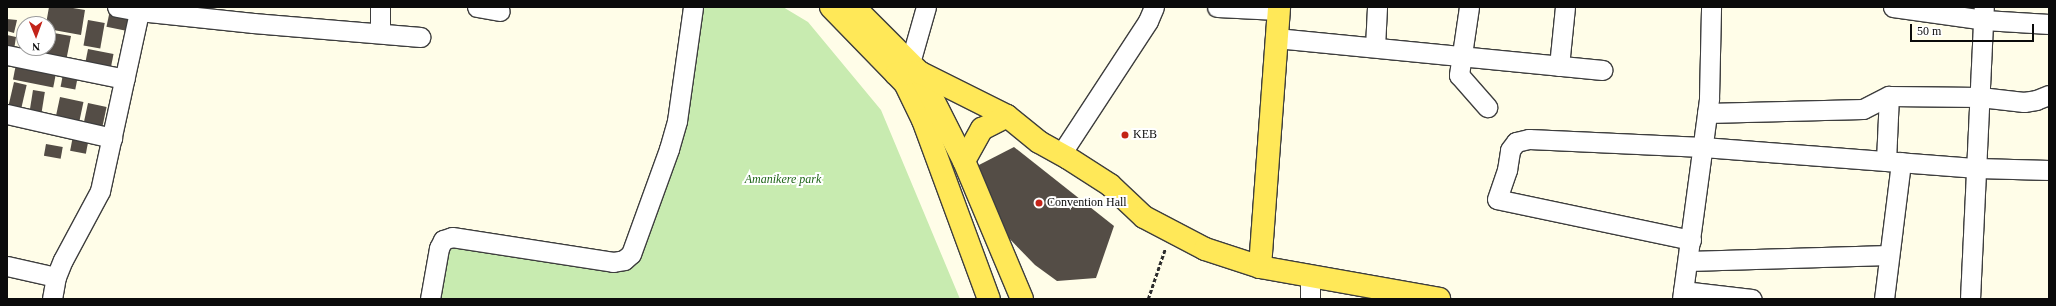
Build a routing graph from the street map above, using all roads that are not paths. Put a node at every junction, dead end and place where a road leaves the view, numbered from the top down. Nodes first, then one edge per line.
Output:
1 (117, 7) edge
2 (380, 7) edge
3 (477, 7) edge
4 (693, 7) edge
5 (831, 7) edge
6 (854, 7) edge
7 (926, 7) edge
8 (1154, 7) edge
9 (1217, 7) edge
10 (1377, 7) edge
11 (1469, 7) edge
12 (1565, 7) edge
13 (1711, 7) edge
14 (1894, 7) edge
15 (1278, 8) edge
16 (140, 9) edge
17 (500, 11) dead end
18 (1984, 14) edge
19 (2049, 24) edge
20 (380, 33) junction
21 (420, 37) dead end
22 (1276, 38) junction
23 (1375, 47) junction
24 (7, 54) edge
25 (1462, 56) junction
26 (1559, 66) junction
27 (908, 70) junction
28 (1602, 70) dead end
29 (125, 79) junction
30 (2049, 95) edge
31 (1889, 96) junction
32 (1980, 97) junction
33 (1487, 107) dead end
34 (1707, 113) junction
35 (7, 114) edge
36 (1007, 116) junction
37 (112, 138) junction
38 (1703, 147) junction
39 (1061, 154) junction
40 (964, 161) junction
41 (1893, 162) junction
42 (1976, 168) junction
43 (2049, 170) edge
44 (1691, 240) junction
45 (1889, 255) junction
46 (1688, 261) junction
47 (7, 266) edge
48 (1260, 267) junction
49 (1310, 276) junction
50 (56, 277) junction
51 (1682, 295) edge
52 (1428, 298) edge
53 (52, 299) edge
54 (430, 299) edge
55 (989, 299) edge
56 (1022, 299) edge
57 (1310, 299) edge
58 (1752, 299) edge
59 (1884, 299) edge
60 (1970, 299) edge

1 - 16 street
2 - 20 street
3 - 17 street
4 - 54 street
5 - 27 main road
6 - 27 main road
7 - 27 street
8 - 39 street
9 - 15 street
10 - 23 street
11 - 25 street
12 - 26 street
13 - 34 street
14 - 18 street
15 - 22 main road
16 - 20 street
16 - 29 street
18 - 19 street
18 - 32 street
20 - 21 street
22 - 23 street
22 - 48 main road
23 - 25 street
24 - 29 street
25 - 26 street
25 - 33 street
26 - 28 street
27 - 36 main road
27 - 40 main road
27 - 55 main road
29 - 37 street
30 - 32 street
31 - 32 street
31 - 34 street
31 - 41 street
32 - 42 street
34 - 38 street
35 - 37 street
36 - 39 main road
36 - 40 main road
37 - 50 street
38 - 41 street
38 - 44 street
38 - 44 street
39 - 48 main road
40 - 56 main road
41 - 42 street
41 - 45 street
42 - 43 street
42 - 60 street
44 - 46 street
45 - 46 street
45 - 59 street
46 - 51 street
47 - 50 street
48 - 49 main road
49 - 52 main road
49 - 57 street
50 - 53 street
51 - 58 street

